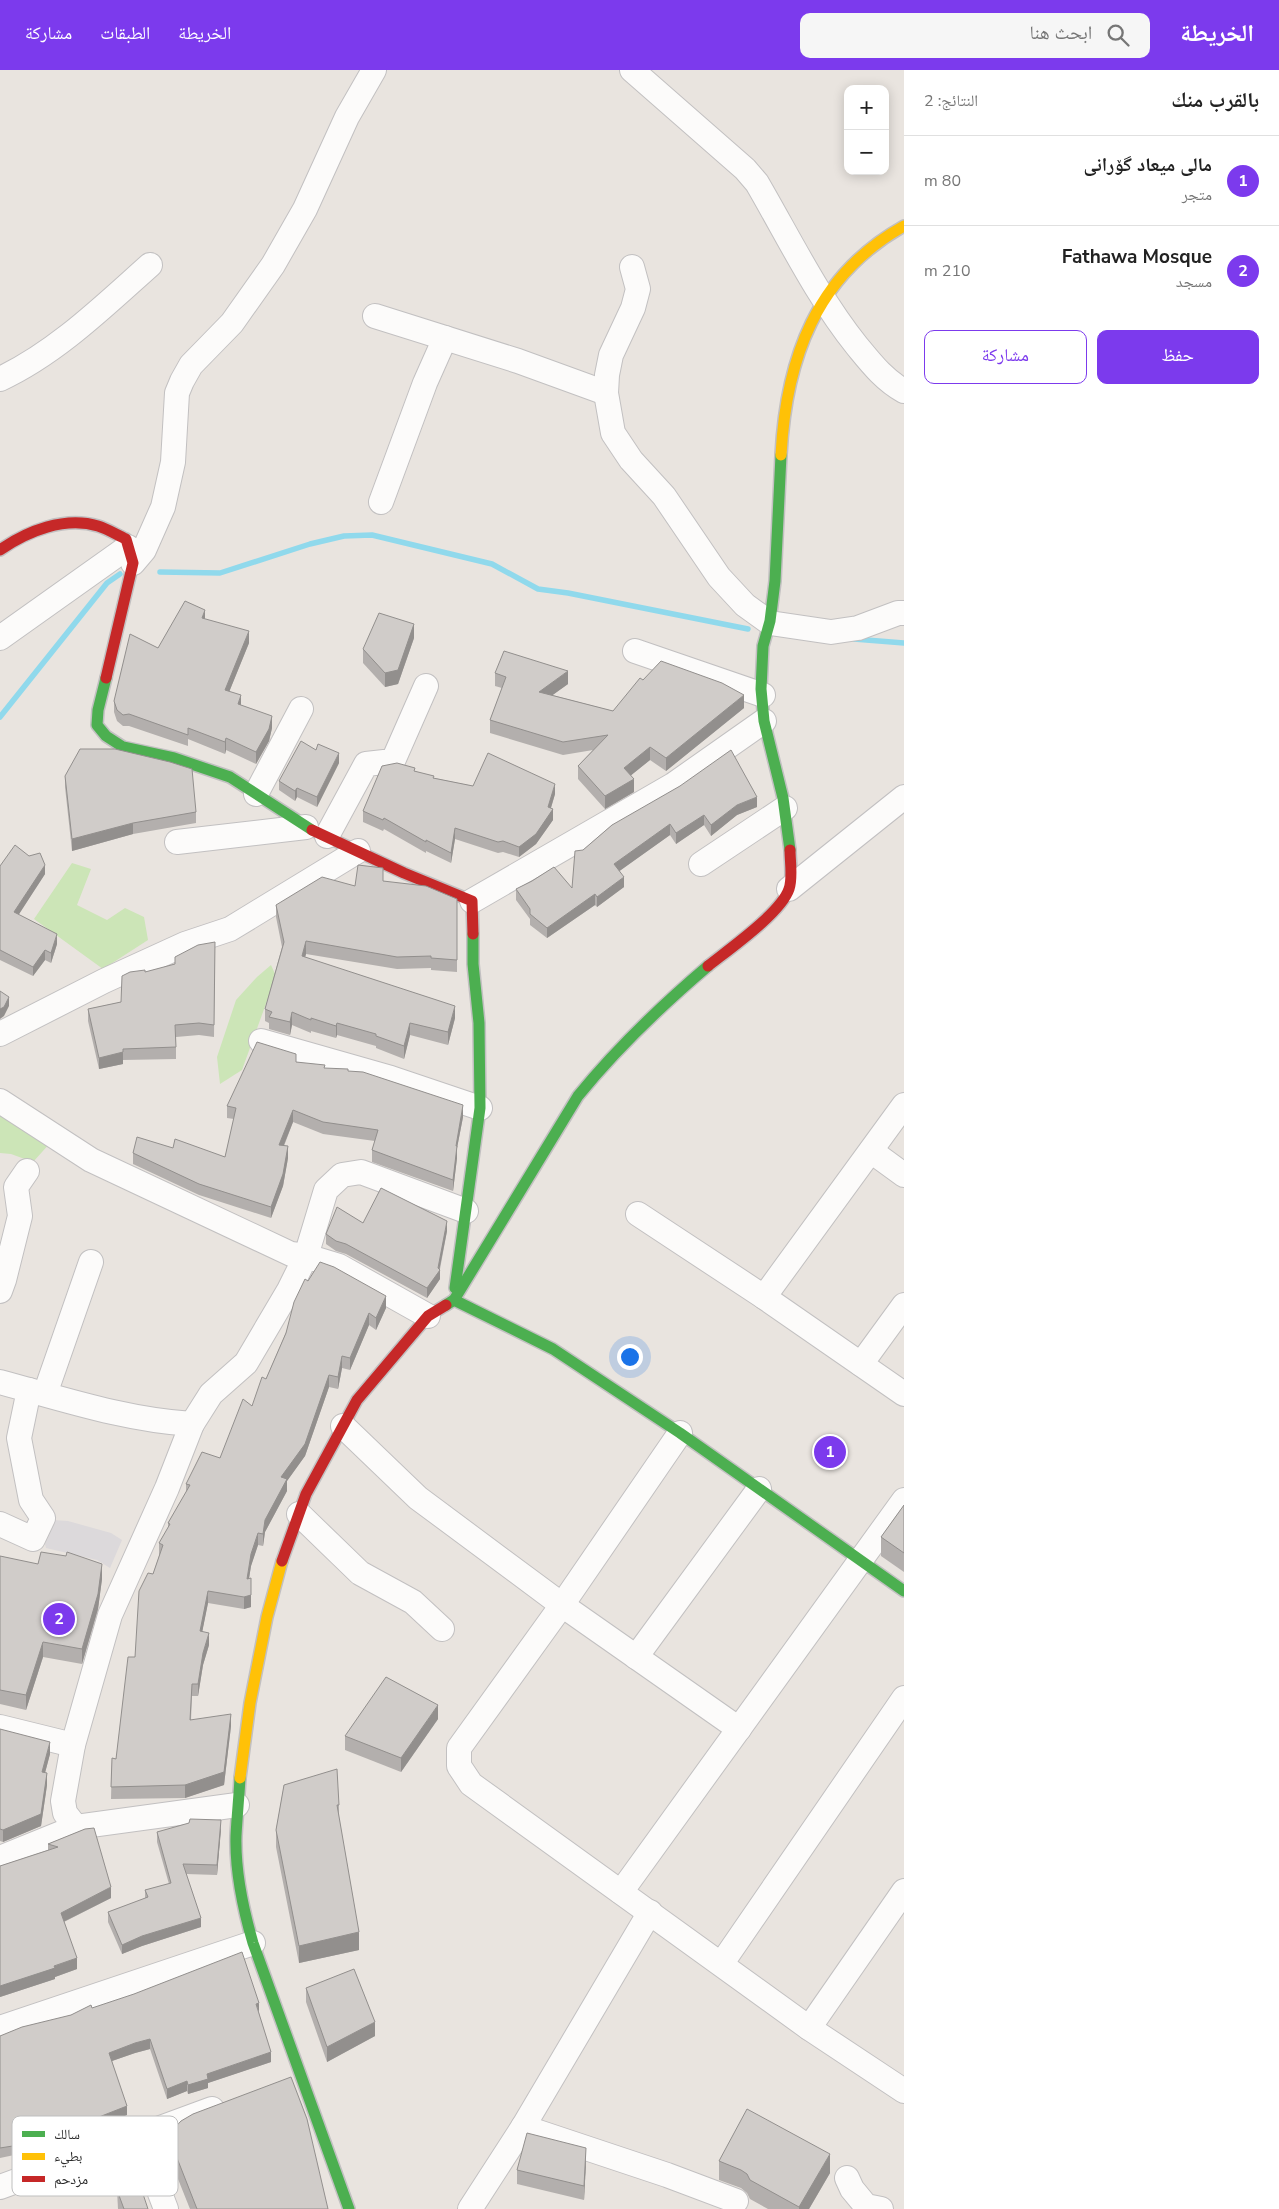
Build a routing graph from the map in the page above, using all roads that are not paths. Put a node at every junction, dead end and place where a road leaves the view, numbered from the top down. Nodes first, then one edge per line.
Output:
1 (374, 70) edge
2 (632, 70) edge
3 (904, 226) edge
4 (150, 265) dead end
5 (632, 267) dead end
6 (823, 301) junction
7 (375, 316) dead end
8 (444, 338) junction
9 (0, 379) edge
10 (904, 391) edge
11 (606, 394) junction
12 (381, 502) dead end
13 (0, 550) edge
14 (131, 561) junction
15 (904, 613) edge
16 (768, 629) junction
17 (0, 638) edge
18 (635, 651) dead end
19 (762, 684) junction
20 (426, 686) dead end
21 (301, 710) dead end
22 (764, 721) junction
23 (256, 794) junction
24 (904, 797) edge
25 (785, 808) junction
26 (317, 831) junction
27 (177, 842) dead end
28 (358, 851) junction
29 (701, 864) dead end
30 (789, 890) junction
31 (472, 901) junction
32 (0, 1034) edge
33 (261, 1041) edge
34 (0, 1102) edge
35 (904, 1105) edge
36 (480, 1108) junction
37 (871, 1151) junction
38 (27, 1171) dead end
39 (904, 1175) edge
40 (466, 1211) junction
41 (638, 1214) dead end
42 (306, 1256) junction
43 (91, 1262) dead end
44 (0, 1291) edge
45 (764, 1297) junction
46 (454, 1300) junction
47 (904, 1305) edge
48 (428, 1316) junction
49 (861, 1364) junction
50 (0, 1382) edge
51 (37, 1392) junction
52 (904, 1394) edge
53 (192, 1424) junction
54 (343, 1426) junction
55 (680, 1433) junction
56 (759, 1489) junction
57 (904, 1500) edge
58 (299, 1514) junction
59 (0, 1524) edge
60 (861, 1559) junction
61 (904, 1591) edge
62 (562, 1606) junction
63 (442, 1629) dead end
64 (636, 1657) junction
65 (904, 1698) edge
66 (0, 1727) edge
67 (739, 1729) junction
68 (73, 1745) junction
69 (237, 1805) junction
70 (76, 1828) junction
71 (0, 1858) edge
72 (904, 1891) edge
73 (621, 1892) junction
74 (650, 1912) junction
75 (253, 1943) junction
76 (722, 1963) junction
77 (0, 2028) edge
78 (809, 2028) junction
79 (904, 2092) edge
80 (229, 2103) edge
81 (178, 2123) edge
82 (523, 2126) junction
83 (847, 2178) dead end
84 (12, 2183) edge
85 (0, 2187) edge
86 (161, 2196) edge
87 (736, 2201) dead end
88 (166, 2209) edge
89 (349, 2209) edge
90 (470, 2209) edge
91 (881, 2209) edge

1 - 14 street
2 - 6 street
3 - 6 street
4 - 9 street
5 - 11 street
6 - 10 street
6 - 16 street
7 - 8 street
8 - 11 street
8 - 12 street
11 - 16 street
13 - 14 street
14 - 17 street
14 - 23 street
15 - 16 street
16 - 19 street
18 - 19 street
19 - 22 street
20 - 26 street
21 - 23 street
22 - 25 street
22 - 31 street
23 - 26 street
24 - 30 street
25 - 29 street
25 - 30 street
26 - 27 street
26 - 28 street
28 - 31 street
28 - 32 street
30 - 46 street
31 - 36 street
33 - 36 street
34 - 42 street
35 - 37 street
36 - 40 street
37 - 39 street
37 - 45 street
38 - 44 street
40 - 42 street
40 - 46 street
41 - 45 street
42 - 48 street
42 - 53 street
43 - 51 street
45 - 49 street
46 - 48 street
46 - 55 street
47 - 49 street
48 - 54 street
49 - 52 street
50 - 51 street
51 - 53 street
51 - 59 street
53 - 68 street
54 - 58 street
54 - 62 street
55 - 56 street
55 - 62 street
56 - 60 street
56 - 64 street
57 - 60 street
58 - 63 street
58 - 69 street
60 - 61 street
60 - 67 street
62 - 64 street
62 - 73 street
64 - 67 street
65 - 76 street
66 - 68 street
67 - 73 street
68 - 70 street
69 - 70 street
69 - 75 street
70 - 71 street
72 - 78 street
73 - 74 street
74 - 76 street
74 - 82 street
75 - 77 street
75 - 89 street
76 - 78 street
78 - 79 street
80 - 81 street
82 - 87 street
82 - 90 street
83 - 91 street
84 - 85 street
86 - 88 street

